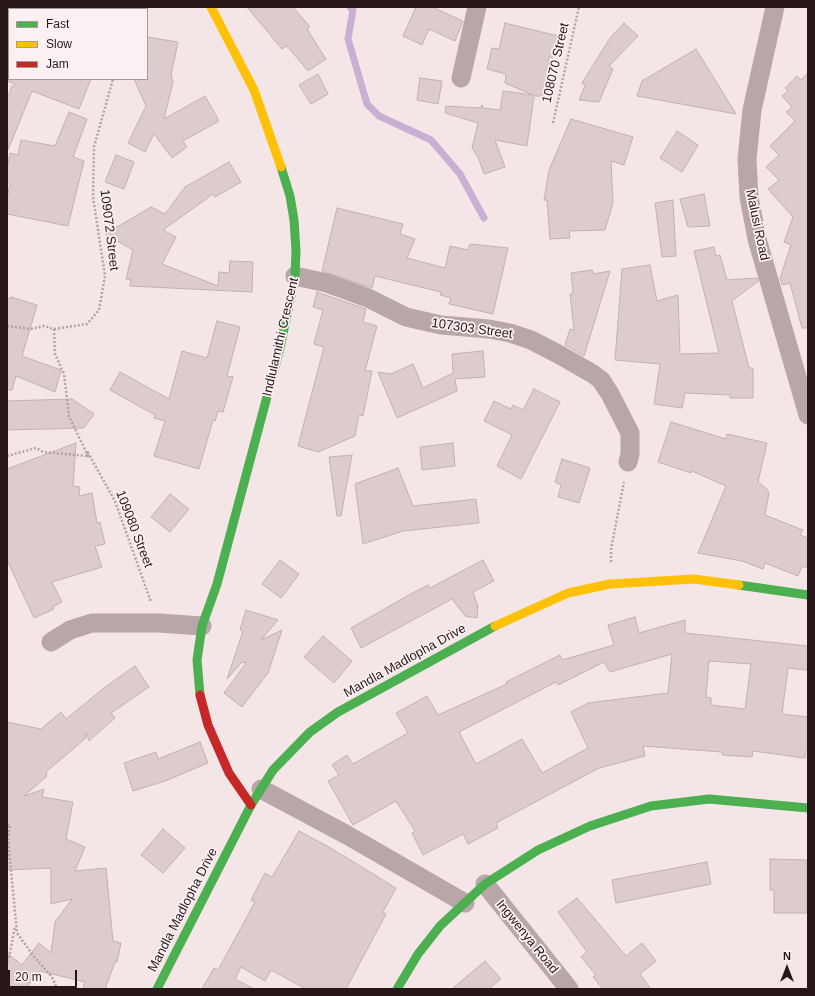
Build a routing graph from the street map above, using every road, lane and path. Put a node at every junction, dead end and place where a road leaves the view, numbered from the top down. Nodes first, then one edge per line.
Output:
1 (211, 7) edge
2 (477, 7) edge
3 (579, 7) edge
4 (775, 7) edge
5 (8, 37) edge
6 (7, 42) edge
7 (461, 78) dead end
8 (113, 80) edge
9 (552, 123) dead end
10 (295, 276) junction
11 (7, 326) edge
12 (54, 329) junction
13 (808, 415) edge
14 (7, 456) edge
15 (88, 456) junction
16 (628, 462) joint
17 (610, 584) junction
18 (808, 594) edge
19 (159, 623) junction
20 (202, 626) junction
21 (50, 642) dead end
22 (256, 797) junction
23 (808, 808) edge
24 (7, 825) edge
25 (485, 884) junction
26 (464, 904) junction
27 (16, 922) junction
28 (7, 961) edge
29 (57, 989) edge
30 (157, 989) edge
31 (397, 989) edge
32 (569, 989) edge

1 - 10 street, Indlulamithi Crescent
2 - 7 street
3 - 9 path, 108070 Street
4 - 13 street, Malusi Road
5 - 6 path
8 - 12 path, 109072 Street
10 - 16 street, 107303 Street
10 - 20 street, Indlulamithi Crescent
11 - 12 path, 109072 Street
12 - 15 path, 109080 Street
14 - 15 path
15 - 19 path, 109080 Street
16 - 17 path
17 - 18 street, Mandla Madlopha Drive
17 - 22 street, Mandla Madlopha Drive
19 - 20 street
19 - 21 street
20 - 22 street, Indlulamithi Crescent
22 - 26 street
22 - 30 street, Mandla Madlopha Drive
23 - 25 street
24 - 27 path
25 - 26 street
25 - 32 street, Ingwenya Road
26 - 31 street
27 - 28 path
27 - 29 path

